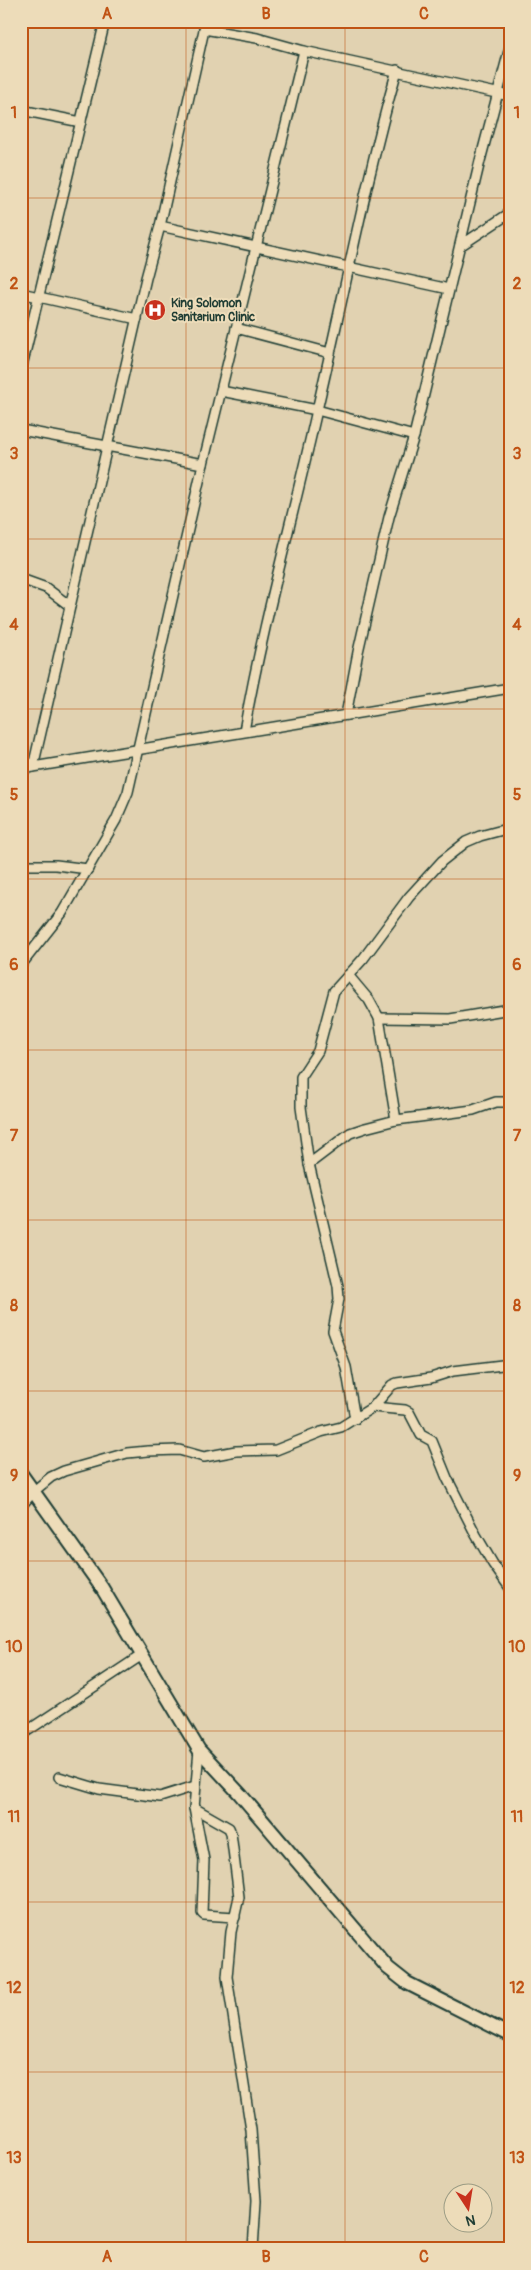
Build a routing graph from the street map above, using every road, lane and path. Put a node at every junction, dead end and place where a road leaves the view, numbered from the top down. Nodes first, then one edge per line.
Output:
1 (105, 21) edge
2 (205, 25) edge
3 (510, 48) edge
4 (304, 51) junction
5 (397, 70) junction
6 (497, 94) junction
7 (510, 96) edge
8 (21, 110) edge
9 (82, 122) junction
10 (510, 213) edge
11 (160, 226) junction
12 (460, 246) junction
13 (256, 247) junction
14 (349, 267) junction
15 (449, 289) junction
16 (21, 293) edge
17 (40, 297) junction
18 (137, 319) junction
19 (236, 328) junction
20 (330, 353) junction
21 (21, 370) edge
22 (221, 391) junction
23 (317, 410) junction
24 (21, 430) edge
25 (414, 436) junction
26 (107, 446) junction
27 (203, 464) junction
28 (21, 579) edge
29 (70, 606) junction
30 (509, 688) edge
31 (346, 715) junction
32 (244, 731) junction
33 (139, 750) junction
34 (33, 767) junction
35 (21, 769) edge
36 (510, 828) edge
37 (21, 866) edge
38 (88, 869) junction
39 (21, 965) edge
40 (348, 975) junction
41 (510, 1010) edge
42 (379, 1018) junction
43 (510, 1102) edge
44 (396, 1120) junction
45 (309, 1164) junction
46 (510, 1364) edge
47 (373, 1406) junction
48 (354, 1419) junction
49 (21, 1474) edge
50 (34, 1491) junction
51 (21, 1506) edge
52 (510, 1588) edge
53 (142, 1655) junction
54 (21, 1735) edge
55 (199, 1750) junction
56 (59, 1777) dead end
57 (195, 1786) junction
58 (194, 1808) junction
59 (235, 1917) junction
60 (510, 2035) edge
61 (253, 2249) edge

1 - 9 street
2 - 4 street
2 - 11 street
3 - 6 street
4 - 5 street
4 - 13 street
5 - 6 street
5 - 14 street
6 - 7 street
6 - 12 street
8 - 9 street
9 - 17 street
10 - 12 street
11 - 13 street
11 - 18 street
12 - 15 street
13 - 14 street
13 - 19 street
14 - 15 street
14 - 20 street
15 - 25 street
16 - 17 street
17 - 18 street
17 - 21 street
18 - 26 street
19 - 20 street
19 - 22 street
20 - 23 street
22 - 23 street
22 - 27 street
23 - 25 street
23 - 32 street
24 - 26 street
25 - 31 street
26 - 27 street
26 - 29 street
27 - 33 street
28 - 29 street
29 - 34 street
30 - 31 street
31 - 32 street
32 - 33 street
33 - 34 street
33 - 38 street
34 - 35 street
36 - 40 street
37 - 38 street
38 - 39 street
40 - 42 street
40 - 45 street
41 - 42 street
42 - 44 street
43 - 44 street
44 - 45 street
45 - 48 street
46 - 47 street
47 - 48 street
47 - 52 street
48 - 50 street
49 - 50 street
50 - 51 street
50 - 53 street
53 - 54 street
53 - 55 street
55 - 57 street
55 - 60 street
56 - 57 street
57 - 58 street
58 - 59 street
58 - 59 street
59 - 61 street

